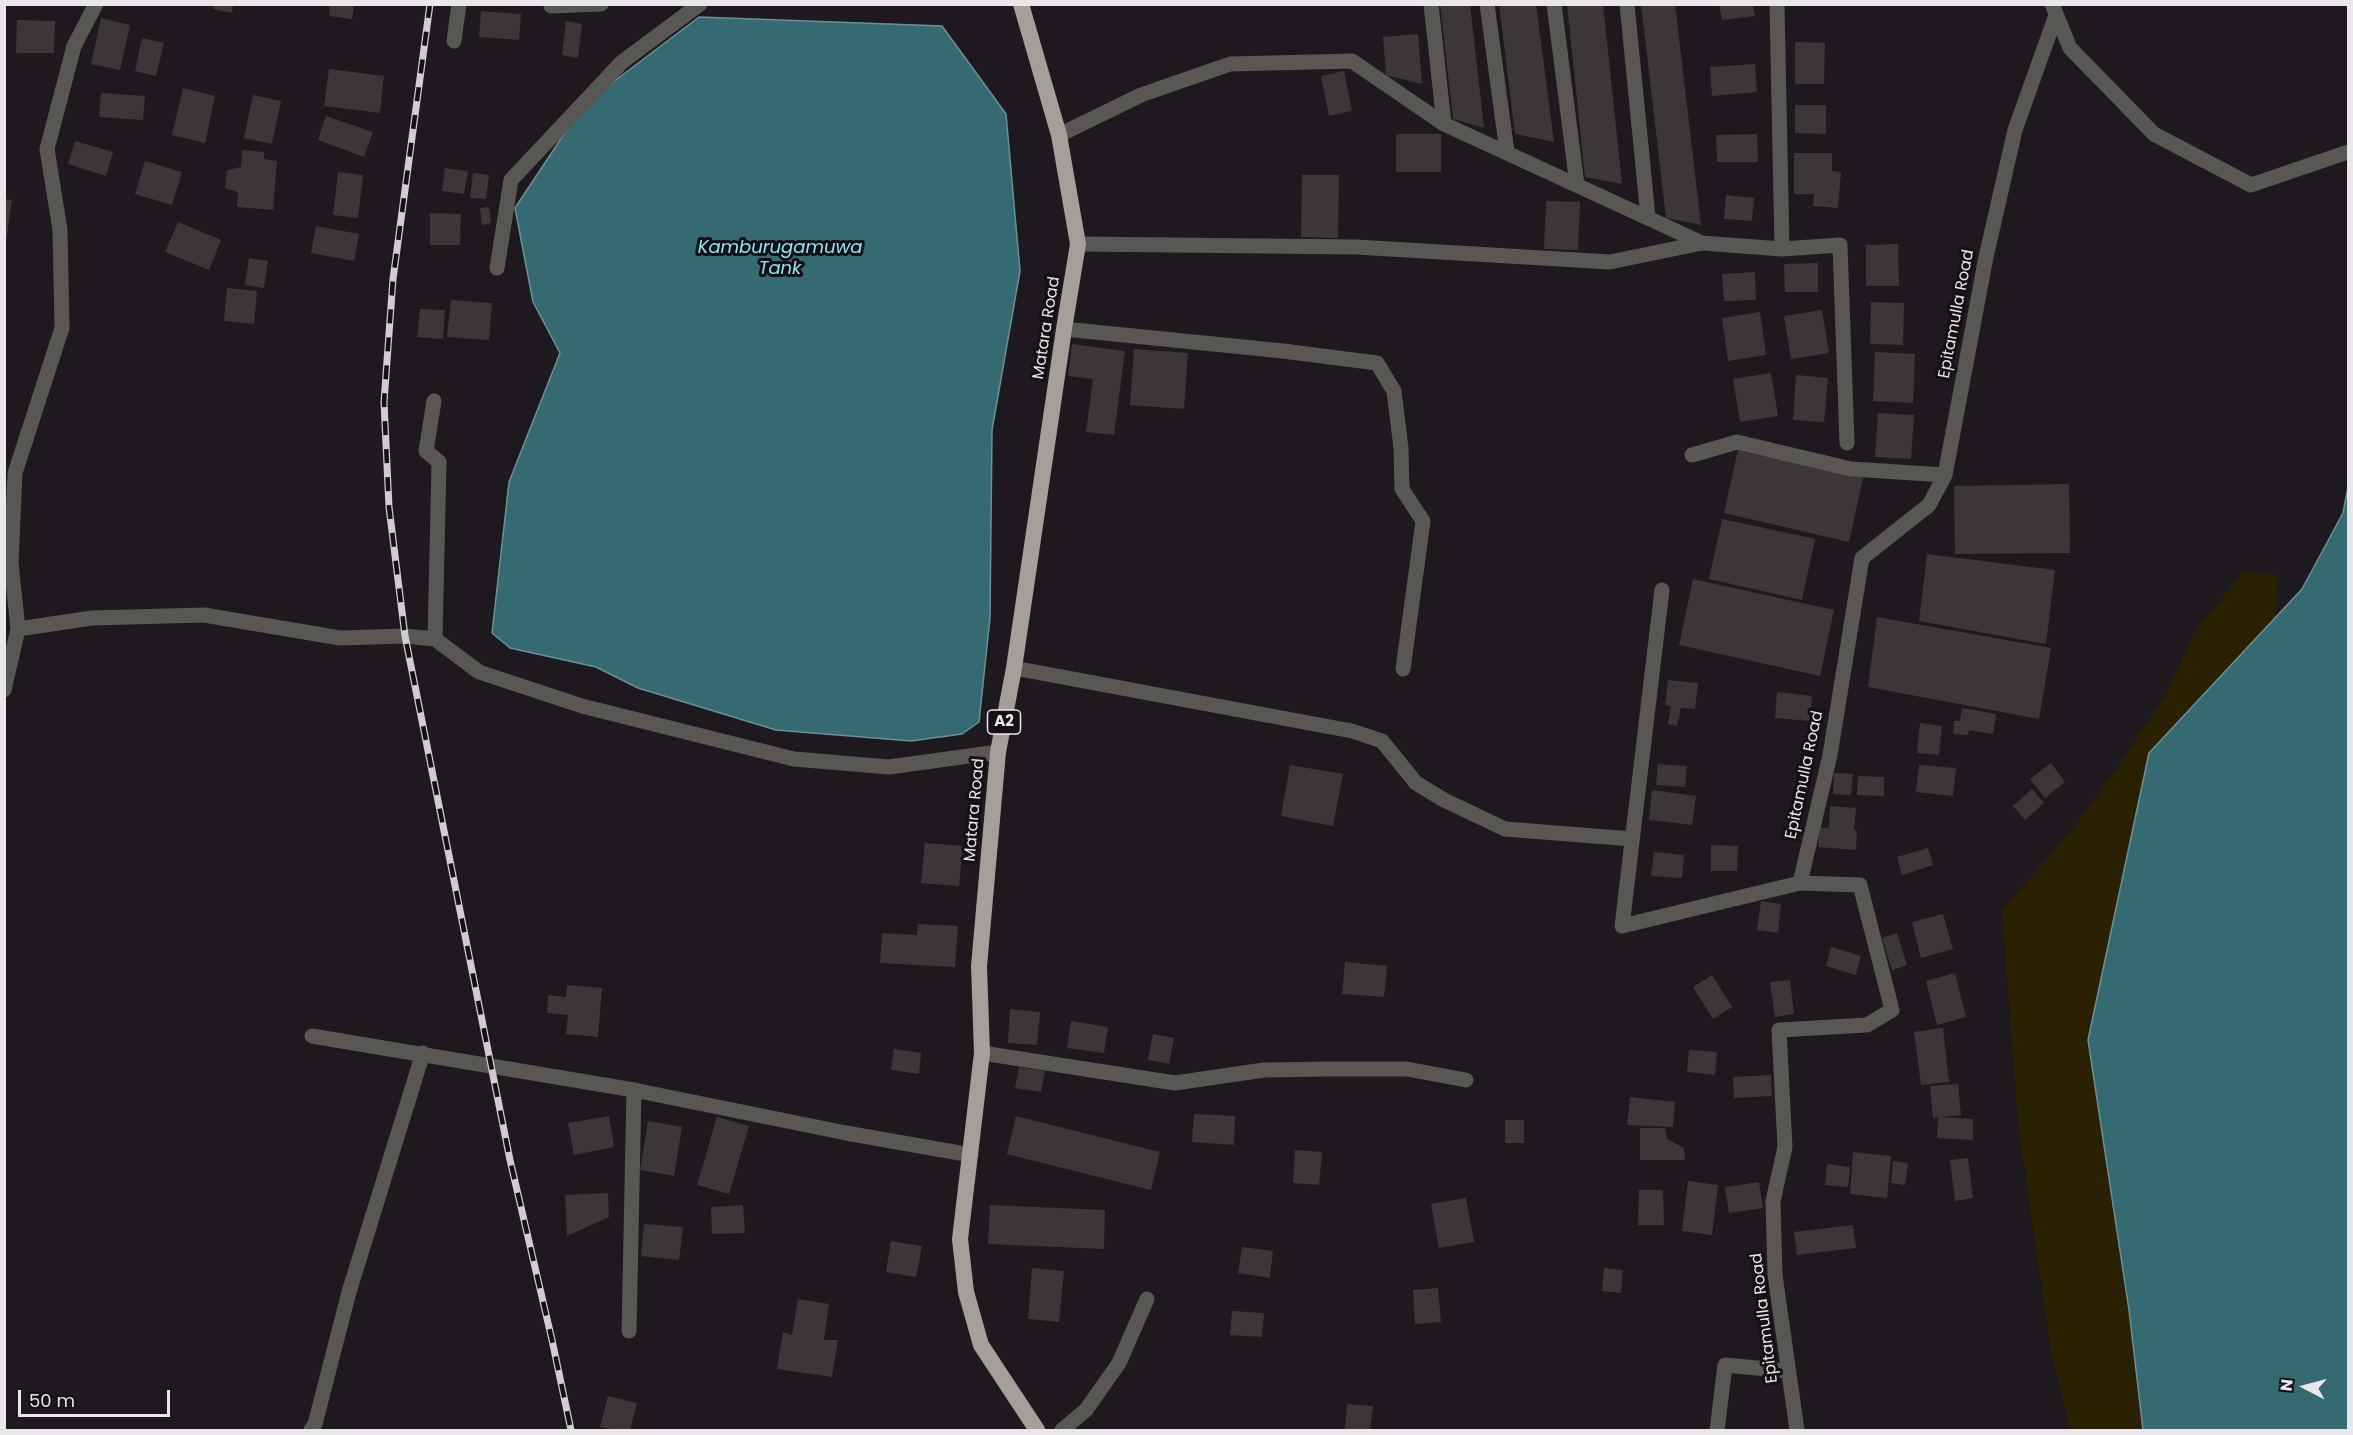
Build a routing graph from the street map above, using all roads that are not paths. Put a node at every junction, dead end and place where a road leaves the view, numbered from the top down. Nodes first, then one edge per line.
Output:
1 (96, 4) edge
2 (459, 4) edge
3 (602, 4) edge
4 (700, 4) edge
5 (1021, 4) edge
6 (1431, 4) edge
7 (1487, 4) edge
8 (1554, 4) edge
9 (1627, 4) edge
10 (1777, 4) edge
11 (551, 6) dead end
12 (2054, 10) edge
13 (454, 41) dead end
14 (1444, 124) junction
15 (1059, 135) junction
16 (1507, 152) junction
17 (2349, 152) edge
18 (1577, 185) junction
19 (1648, 217) junction
20 (1702, 243) junction
21 (1078, 244) junction
22 (1782, 249) junction
23 (497, 268) dead end
24 (1064, 329) junction
25 (434, 401) dead end
26 (1847, 443) dead end
27 (1692, 455) dead end
28 (1945, 475) junction
29 (1662, 590) dead end
30 (18, 629) junction
31 (435, 639) junction
32 (1014, 668) junction
33 (1403, 669) dead end
34 (4, 690) edge
35 (998, 752) junction
36 (1632, 839) junction
37 (1800, 883) junction
38 (312, 1036) dead end
39 (423, 1053) junction
40 (982, 1053) junction
41 (1466, 1080) dead end
42 (634, 1090) junction
43 (971, 1155) junction
44 (1148, 1299) dead end
45 (629, 1331) dead end
46 (1788, 1371) junction
47 (310, 1431) edge
48 (1037, 1431) edge
49 (1062, 1431) edge
50 (1717, 1431) edge
51 (1797, 1431) edge

1 - 30 street
2 - 13 street
3 - 11 street
4 - 23 street
5 - 15 highway, Matara Road / A2
6 - 14 street
7 - 16 street
8 - 18 street
9 - 19 street
10 - 22 street
12 - 17 street
12 - 28 street, Epitamulla Road
14 - 15 street
14 - 16 street
15 - 21 highway, Matara Road / A2
16 - 18 street
18 - 19 street
19 - 20 street
20 - 21 street
20 - 22 street
21 - 24 highway, Matara Road / A2
22 - 26 street
24 - 32 highway, Matara Road / A2
24 - 33 street
25 - 31 street
27 - 28 street
28 - 37 street, Epitamulla Road
29 - 36 street
30 - 31 street
30 - 34 street
31 - 35 street
32 - 35 highway, Matara Road / A2
32 - 36 street
35 - 40 highway, Matara Road / A2
36 - 37 street
37 - 46 street, Epitamulla Road
38 - 39 street
39 - 42 street
39 - 47 street
40 - 41 street
40 - 43 highway, Matara Road / A2
42 - 43 street
42 - 45 street
43 - 48 highway, Matara Road / A2
44 - 49 street
46 - 50 street
46 - 51 street, Epitamulla Road

